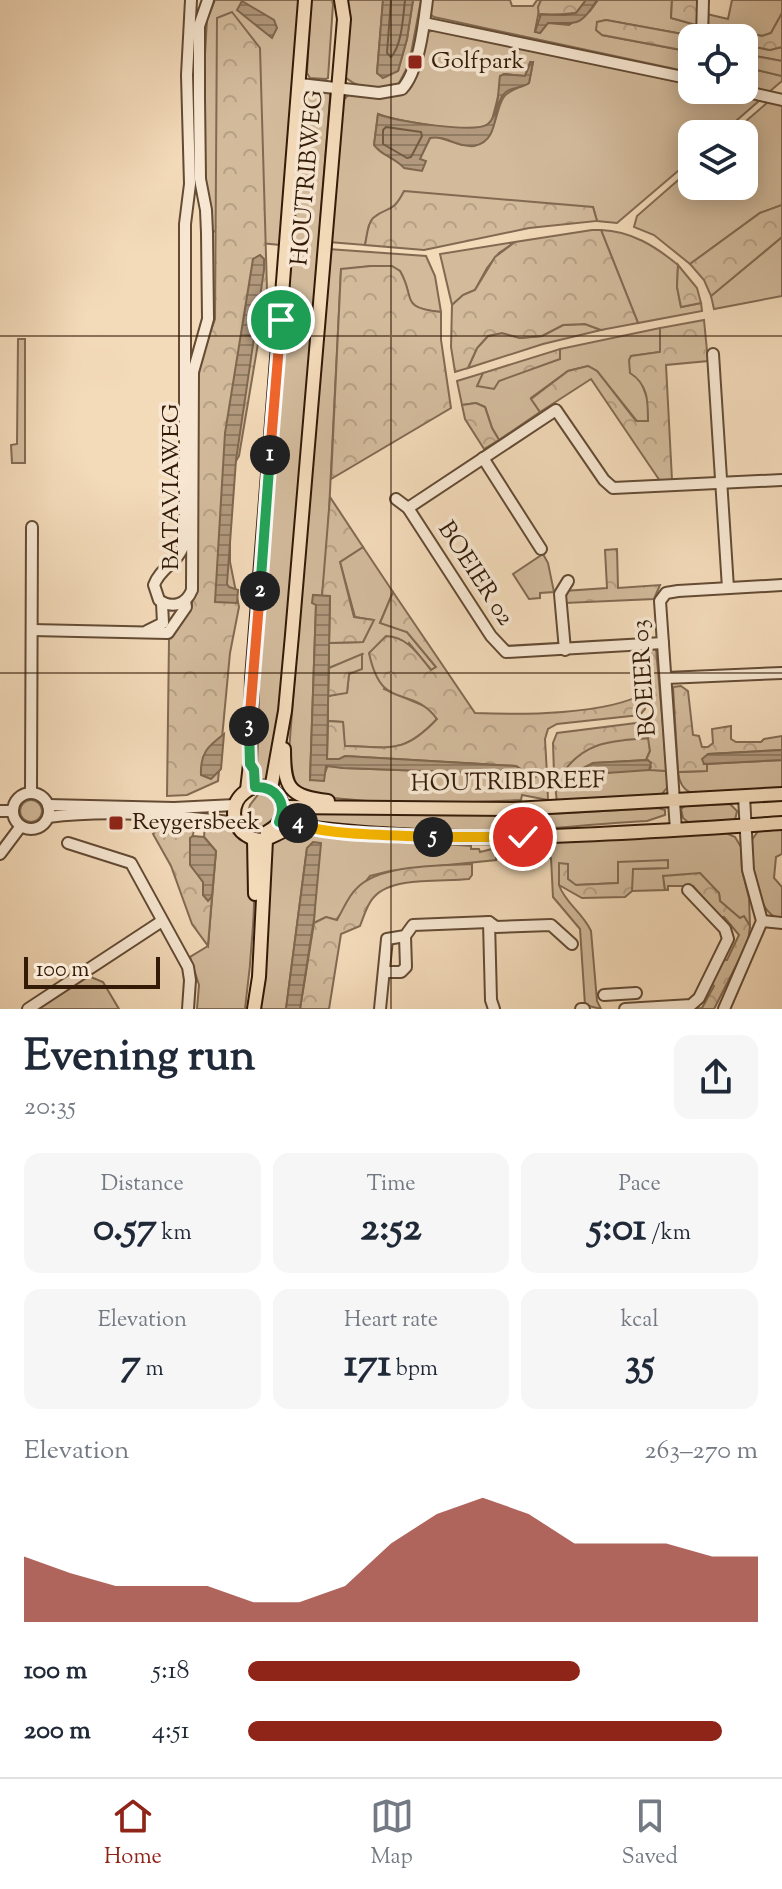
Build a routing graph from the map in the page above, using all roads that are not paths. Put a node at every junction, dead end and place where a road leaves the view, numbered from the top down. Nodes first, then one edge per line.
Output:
1 (184, 0) edge
2 (191, 0) edge
3 (208, 0) edge
4 (305, 0) edge
5 (341, 0) edge
6 (427, 0) edge
7 (703, 0) edge
8 (424, 23) junction
9 (702, 24) edge
10 (187, 75) junction
11 (678, 76) edge
12 (300, 84) junction
13 (338, 88) junction
14 (758, 94) edge
15 (782, 100) edge
16 (713, 354) dead end
17 (483, 458) junction
18 (782, 480) edge
19 (723, 484) junction
20 (396, 499) dead end
21 (408, 508) junction
22 (32, 527) dead end
23 (541, 549) dead end
24 (568, 581) dead end
25 (782, 585) edge
26 (728, 588) junction
27 (185, 601) junction
28 (162, 603) junction
29 (32, 630) junction
30 (147, 631) junction
31 (663, 643) junction
32 (565, 650) junction
33 (782, 673) edge
34 (666, 678) junction
35 (285, 711) junction
36 (251, 788) junction
37 (271, 789) junction
38 (31, 793) junction
39 (782, 794) edge
40 (744, 796) junction
41 (674, 800) junction
42 (48, 805) junction
43 (283, 807) junction
44 (362, 807) junction
45 (0, 811) edge
46 (13, 811) junction
47 (237, 816) junction
48 (48, 817) junction
49 (782, 823) edge
50 (744, 825) junction
51 (21, 826) junction
52 (282, 826) junction
53 (676, 830) junction
54 (262, 837) junction
55 (68, 843) dead end
56 (0, 854) edge
57 (688, 890) dead end
58 (162, 921) junction
59 (762, 921) junction
60 (489, 922) junction
61 (782, 923) edge
62 (405, 936) junction
63 (572, 944) dead end
64 (384, 972) junction
65 (636, 993) dead end
66 (624, 994) junction
67 (604, 995) dead end
68 (28, 1009) edge
69 (188, 1009) edge
70 (247, 1009) edge
71 (254, 1009) edge
72 (380, 1009) edge
73 (494, 1009) edge
74 (625, 1009) edge
75 (724, 1009) edge

1 - 10 street, BATAVIAWEG
2 - 10 street, BATAVIAWEG
3 - 27 street, BATAVIAWEG
4 - 12 main road, HOUTRIBWEG
5 - 13 main road, HOUTRIBWEG
6 - 8 street
7 - 9 street
8 - 11 street
8 - 13 street
10 - 28 street, BATAVIAWEG
12 - 13 street
12 - 36 main road, HOUTRIBWEG
13 - 35 main road, HOUTRIBWEG
14 - 15 street
16 - 19 street
17 - 19 street, BOEIER 02
17 - 21 street, BOEIER 02
17 - 23 street
18 - 19 street
19 - 26 street
20 - 21 street, BOEIER 02
21 - 32 street, BOEIER 02
22 - 29 street
24 - 32 street
25 - 26 street, BOEIER 03
26 - 31 street, BOEIER 03
27 - 28 street, BATAVIAWEG
27 - 30 street
28 - 30 street
29 - 30 street
29 - 38 street
31 - 32 street, BOEIER 02
31 - 34 street, BOEIER 03
33 - 34 street
34 - 41 street, BOEIER 03
35 - 37 main road, HOUTRIBWEG
35 - 44 main road
36 - 37 main road
36 - 47 main road
37 - 43 main road
38 - 42 street
38 - 46 street
39 - 40 main road, HOUTRIBDREEF
40 - 41 main road, HOUTRIBDREEF
40 - 50 street
41 - 44 main road, HOUTRIBDREEF
41 - 53 street, BOEIER 03
42 - 47 street
42 - 48 street
43 - 44 main road, HOUTRIBDREEF
43 - 52 main road
45 - 46 street
46 - 51 street
47 - 48 street
47 - 54 main road
48 - 51 street
49 - 50 main road
50 - 53 main road
50 - 59 street
51 - 56 street
52 - 53 main road
52 - 54 main road
54 - 70 main road
54 - 71 main road
55 - 58 street
57 - 74 street
58 - 68 street
58 - 69 street
59 - 61 street
59 - 75 street
60 - 62 street
60 - 63 street
60 - 73 street
62 - 64 street
62 - 64 street
64 - 72 street
65 - 66 street
66 - 67 street
66 - 74 street

